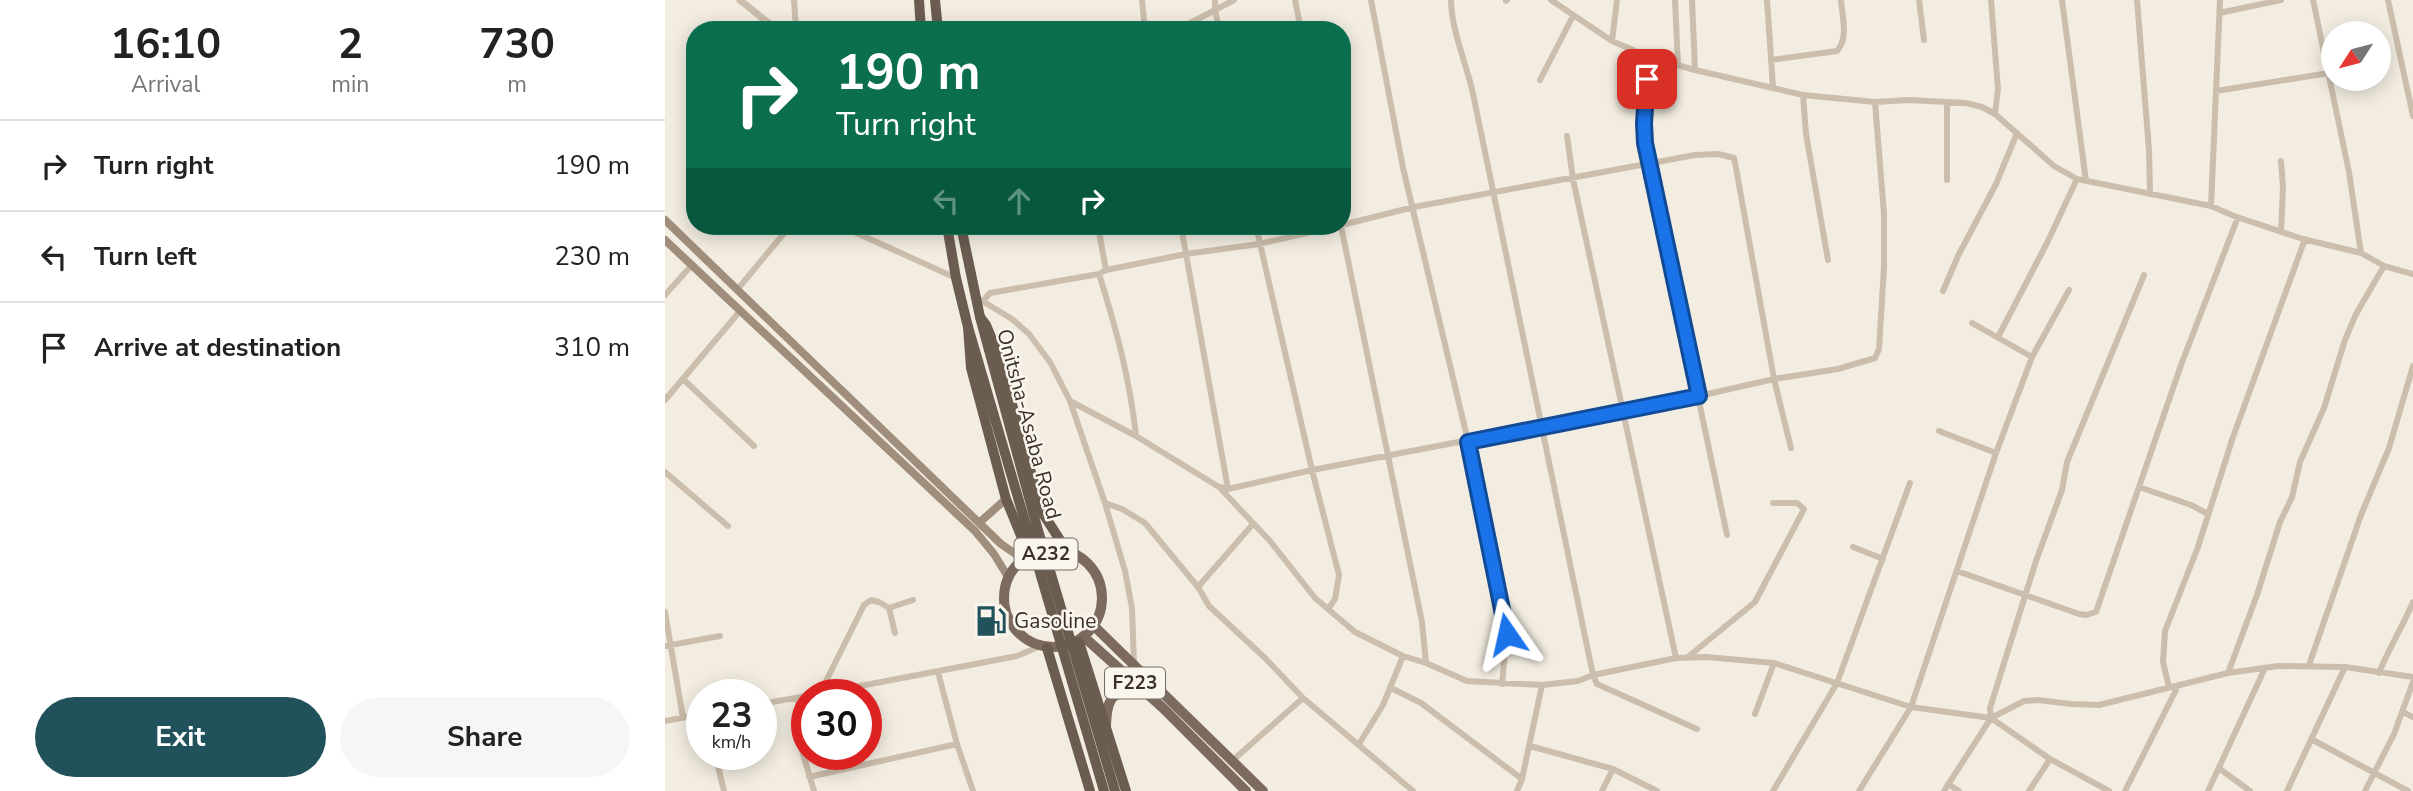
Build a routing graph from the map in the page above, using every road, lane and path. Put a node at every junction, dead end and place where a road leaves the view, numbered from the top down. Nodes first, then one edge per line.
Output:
1 (740, 0) edge
2 (794, 0) edge
3 (919, 0) edge
4 (935, 0) edge
5 (1142, 0) edge
6 (1215, 0) edge
7 (1234, 0) edge
8 (1295, 0) edge
9 (1371, 0) edge
10 (1451, 0) edge
11 (1551, 0) edge
12 (1617, 0) edge
13 (1675, 0) edge
14 (1692, 0) edge
15 (1767, 0) edge
16 (1841, 0) edge
17 (1919, 0) edge
18 (1991, 0) edge
19 (2062, 0) edge
20 (2137, 0) edge
21 (2220, 0) edge
22 (2281, 0) edge
23 (2313, 0) edge
24 (2388, 0) edge
25 (1215, 9) junction
26 (2219, 13) junction
27 (1573, 16) junction
28 (766, 21) edge
29 (795, 21) edge
30 (920, 21) edge
31 (938, 21) edge
32 (1144, 21) edge
33 (1193, 21) edge
34 (1218, 21) edge
35 (1299, 21) edge
36 (2321, 36) edge
37 (1924, 40) dead end
38 (1612, 41) junction
39 (1649, 57) junction
40 (1771, 60) junction
41 (1678, 65) junction
42 (1695, 70) junction
43 (2321, 74) edge
44 (1540, 80) dead end
45 (1773, 87) junction
46 (2215, 91) junction
47 (2333, 91) edge
48 (1803, 95) junction
49 (1875, 102) junction
50 (1947, 102) junction
51 (1995, 114) junction
52 (2413, 116) edge
53 (2017, 133) junction
54 (1567, 136) dead end
55 (2281, 161) dead end
56 (1650, 164) junction
57 (1573, 179) junction
58 (2077, 179) junction
59 (1947, 180) dead end
60 (2085, 181) junction
61 (1493, 192) junction
62 (2150, 194) junction
63 (1413, 206) junction
64 (2211, 206) junction
65 (2238, 218) junction
66 (665, 220) edge
67 (1351, 222) edge
68 (2281, 232) junction
69 (783, 235) edge
70 (861, 235) edge
71 (949, 235) edge
72 (963, 235) edge
73 (1099, 235) edge
74 (1183, 235) edge
75 (1257, 235) edge
76 (1297, 235) edge
77 (1342, 235) edge
78 (665, 240) edge
79 (2305, 240) junction
80 (1258, 244) junction
81 (2361, 253) junction
82 (1186, 254) junction
83 (1828, 260) dead end
84 (691, 266) junction
85 (2384, 266) junction
86 (1102, 272) junction
87 (2413, 274) edge
88 (2144, 275) dead end
89 (956, 278) junction
90 (737, 290) junction
91 (2069, 290) dead end
92 (1943, 291) dead end
93 (665, 295) edge
94 (979, 298) junction
95 (740, 311) junction
96 (979, 317) junction
97 (1972, 323) dead end
98 (968, 327) junction
99 (1998, 337) junction
100 (2032, 357) junction
101 (2413, 366) edge
102 (683, 379) junction
103 (1775, 379) junction
104 (1699, 396) junction
105 (665, 400) edge
106 (1070, 401) junction
107 (1623, 411) junction
108 (1542, 427) junction
109 (1939, 431) dead end
110 (1136, 436) junction
111 (1468, 442) junction
112 (754, 446) dead end
113 (1791, 448) dead end
114 (1996, 453) junction
115 (1388, 456) junction
116 (1312, 470) junction
117 (665, 472) edge
118 (1910, 483) dead end
119 (1219, 487) junction
120 (2139, 487) junction
121 (1228, 489) junction
122 (1006, 499) junction
123 (1105, 503) junction
124 (1773, 503) dead end
125 (2208, 514) junction
126 (980, 522) junction
127 (1253, 524) junction
128 (728, 526) dead end
129 (1727, 536) dead end
130 (1853, 547) dead end
131 (1067, 551) junction
132 (1026, 557) junction
133 (1884, 559) junction
134 (1957, 571) junction
135 (1008, 577) junction
136 (1198, 587) junction
137 (2027, 596) junction
138 (913, 600) dead end
139 (2413, 602) edge
140 (888, 608) junction
141 (1328, 609) junction
142 (665, 612) edge
143 (1094, 626) junction
144 (895, 633) dead end
145 (720, 636) dead end
146 (1081, 640) junction
147 (667, 646) edge
148 (1044, 647) junction
149 (1403, 656) junction
150 (1688, 657) junction
151 (1677, 658) junction
152 (1426, 663) junction
153 (1774, 663) junction
154 (1134, 664) junction
155 (2309, 665) junction
156 (2345, 667) junction
157 (2265, 668) junction
158 (938, 672) junction
159 (2228, 673) junction
160 (2379, 673) junction
161 (1593, 675) junction
162 (2413, 677) edge
163 (824, 679) edge
164 (882, 682) edge
165 (2413, 682) edge
166 (1837, 683) junction
167 (1502, 684) junction
168 (1542, 685) junction
169 (2178, 686) junction
170 (2169, 687) junction
171 (1391, 688) junction
172 (1141, 689) junction
173 (1303, 698) junction
174 (1911, 707) junction
175 (2403, 712) junction
176 (1755, 714) dead end
177 (2413, 717) edge
178 (683, 718) junction
179 (686, 718) edge
180 (1991, 718) junction
181 (665, 721) edge
182 (1106, 726) junction
183 (1187, 726) junction
184 (1697, 729) dead end
185 (2313, 740) junction
186 (957, 744) junction
187 (1359, 744) junction
188 (1530, 746) junction
189 (2050, 759) junction
190 (1232, 761) junction
191 (1613, 769) junction
192 (2220, 769) junction
193 (719, 770) edge
194 (808, 770) edge
195 (2374, 773) junction
196 (810, 777) junction
197 (1522, 779) junction
198 (1946, 788) edge
199 (724, 791) edge
200 (814, 791) edge
201 (974, 791) edge
202 (1090, 791) edge
203 (1104, 791) edge
204 (1115, 791) edge
205 (1126, 791) edge
206 (1245, 791) edge
207 (1263, 791) edge
208 (1413, 791) edge
209 (1517, 791) edge
210 (1602, 791) edge
211 (1657, 791) edge
212 (1773, 791) edge
213 (1859, 791) edge
214 (1959, 791) edge
215 (2029, 791) edge
216 (2109, 791) edge
217 (2125, 791) edge
218 (2208, 791) edge
219 (2251, 791) edge
220 (2287, 791) edge
221 (2365, 791) edge
222 (2409, 791) edge

1 - 28 street
2 - 29 street
3 - 30 highway
4 - 31 highway
5 - 32 street
6 - 25 street
7 - 25 street
8 - 35 street
9 - 63 street
10 - 61 street
11 - 27 street
12 - 38 street
13 - 41 street
14 - 42 street
15 - 40 street
16 - 40 street
17 - 37 street
18 - 51 street
19 - 60 street
20 - 62 street
21 - 26 street
22 - 26 street
23 - 36 street
24 - 52 street
25 - 33 street
25 - 34 street
26 - 46 street
27 - 38 street
27 - 44 street
38 - 39 street
39 - 41 street
39 - 56 street
40 - 45 street
41 - 42 street
42 - 45 street
43 - 46 street
45 - 48 street
46 - 64 street
47 - 81 street
48 - 49 street
48 - 83 street
49 - 50 street
49 - 103 street
50 - 51 street
50 - 59 street
51 - 53 street
53 - 58 street
53 - 92 street
54 - 57 street
55 - 68 street
56 - 57 street
56 - 103 street
56 - 104 street
57 - 61 street
57 - 107 street
58 - 60 street
58 - 99 street
60 - 62 street
61 - 63 street
61 - 108 street
62 - 64 street
63 - 67 street
63 - 111 street
64 - 65 street
65 - 68 street
65 - 120 street
66 - 90 main road
68 - 79 street
69 - 90 street
70 - 89 street
71 - 89 highway, A232
72 - 94 highway, Onitsha-Asaba Road / A232
73 - 86 street
74 - 82 street
75 - 80 street
76 - 80 street
77 - 115 street
78 - 84 main road
79 - 81 street
79 - 125 street
80 - 82 street
80 - 116 street
81 - 85 street
82 - 86 street
82 - 121 street
84 - 93 street
84 - 95 main road
85 - 87 street
85 - 159 street
86 - 94 street
86 - 110 street
88 - 137 street
89 - 98 highway, A232
90 - 126 main road
91 - 100 street
94 - 96 highway, Onitsha-Asaba Road / A232
94 - 106 street
95 - 102 street
95 - 135 main road
96 - 131 highway
96 - 204 highway, Onitsha-Asaba Road / A232, bridge
97 - 99 street
98 - 122 highway
98 - 203 highway, A232, bridge
99 - 100 street
100 - 114 street
101 - 155 street
102 - 105 street
102 - 112 street
103 - 104 street
103 - 113 street
104 - 107 street
104 - 129 street
106 - 110 street
106 - 123 street
107 - 108 street
107 - 151 street
108 - 111 street
108 - 161 street
109 - 114 street
110 - 119 street
111 - 115 street
111 - 167 street
114 - 134 street
115 - 116 street
115 - 152 street
116 - 121 street
116 - 141 street
117 - 128 street
118 - 133 street
119 - 121 street
119 - 127 street
120 - 125 street
120 - 137 street
122 - 126 main road
122 - 132 highway
123 - 136 street
123 - 154 street
124 - 150 street
125 - 170 street
126 - 132 main road
127 - 136 street
127 - 141 street
130 - 133 street
131 - 132 main road
131 - 143 main road
132 - 135 main road
133 - 166 street
134 - 137 street
134 - 174 street
135 - 148 main road
136 - 173 street
137 - 180 street
138 - 140 street
139 - 160 street
140 - 144 street
140 - 163 street
141 - 149 street
142 - 147 street
143 - 146 main road
143 - 154 main road, F223
145 - 147 street
146 - 148 main road
146 - 172 main road, F223
146 - 182 highway
147 - 178 street
148 - 158 street
148 - 202 highway
149 - 152 street
149 - 171 street
150 - 151 street
150 - 153 street
151 - 161 street
152 - 167 street
153 - 166 street
153 - 176 street
154 - 183 main road, F223
155 - 156 street
155 - 157 street
156 - 160 street
156 - 185 street
157 - 159 street
157 - 192 street
158 - 164 street
158 - 186 street
159 - 169 street
160 - 162 street
161 - 168 street
161 - 184 street
165 - 175 street
166 - 174 street
166 - 212 street
167 - 168 street
168 - 188 street
169 - 170 street
169 - 217 street
170 - 180 street
171 - 187 street
171 - 197 street
172 - 182 main road
172 - 183 main road, F223
173 - 187 street
173 - 190 street
174 - 180 street
174 - 213 street
175 - 177 street
175 - 195 street
178 - 179 street
178 - 181 street
180 - 189 street
180 - 198 street
182 - 205 highway
183 - 190 main road, F223
183 - 206 main road, F223
185 - 195 street
185 - 220 street
186 - 196 street
186 - 201 street
187 - 208 street
188 - 191 street
188 - 197 street
189 - 215 street
189 - 216 street
190 - 207 main road, F223
191 - 210 street
191 - 211 street
192 - 218 street
192 - 219 street
193 - 199 street
194 - 196 street
195 - 221 street
195 - 222 street
196 - 200 street
197 - 209 street
198 - 214 street

